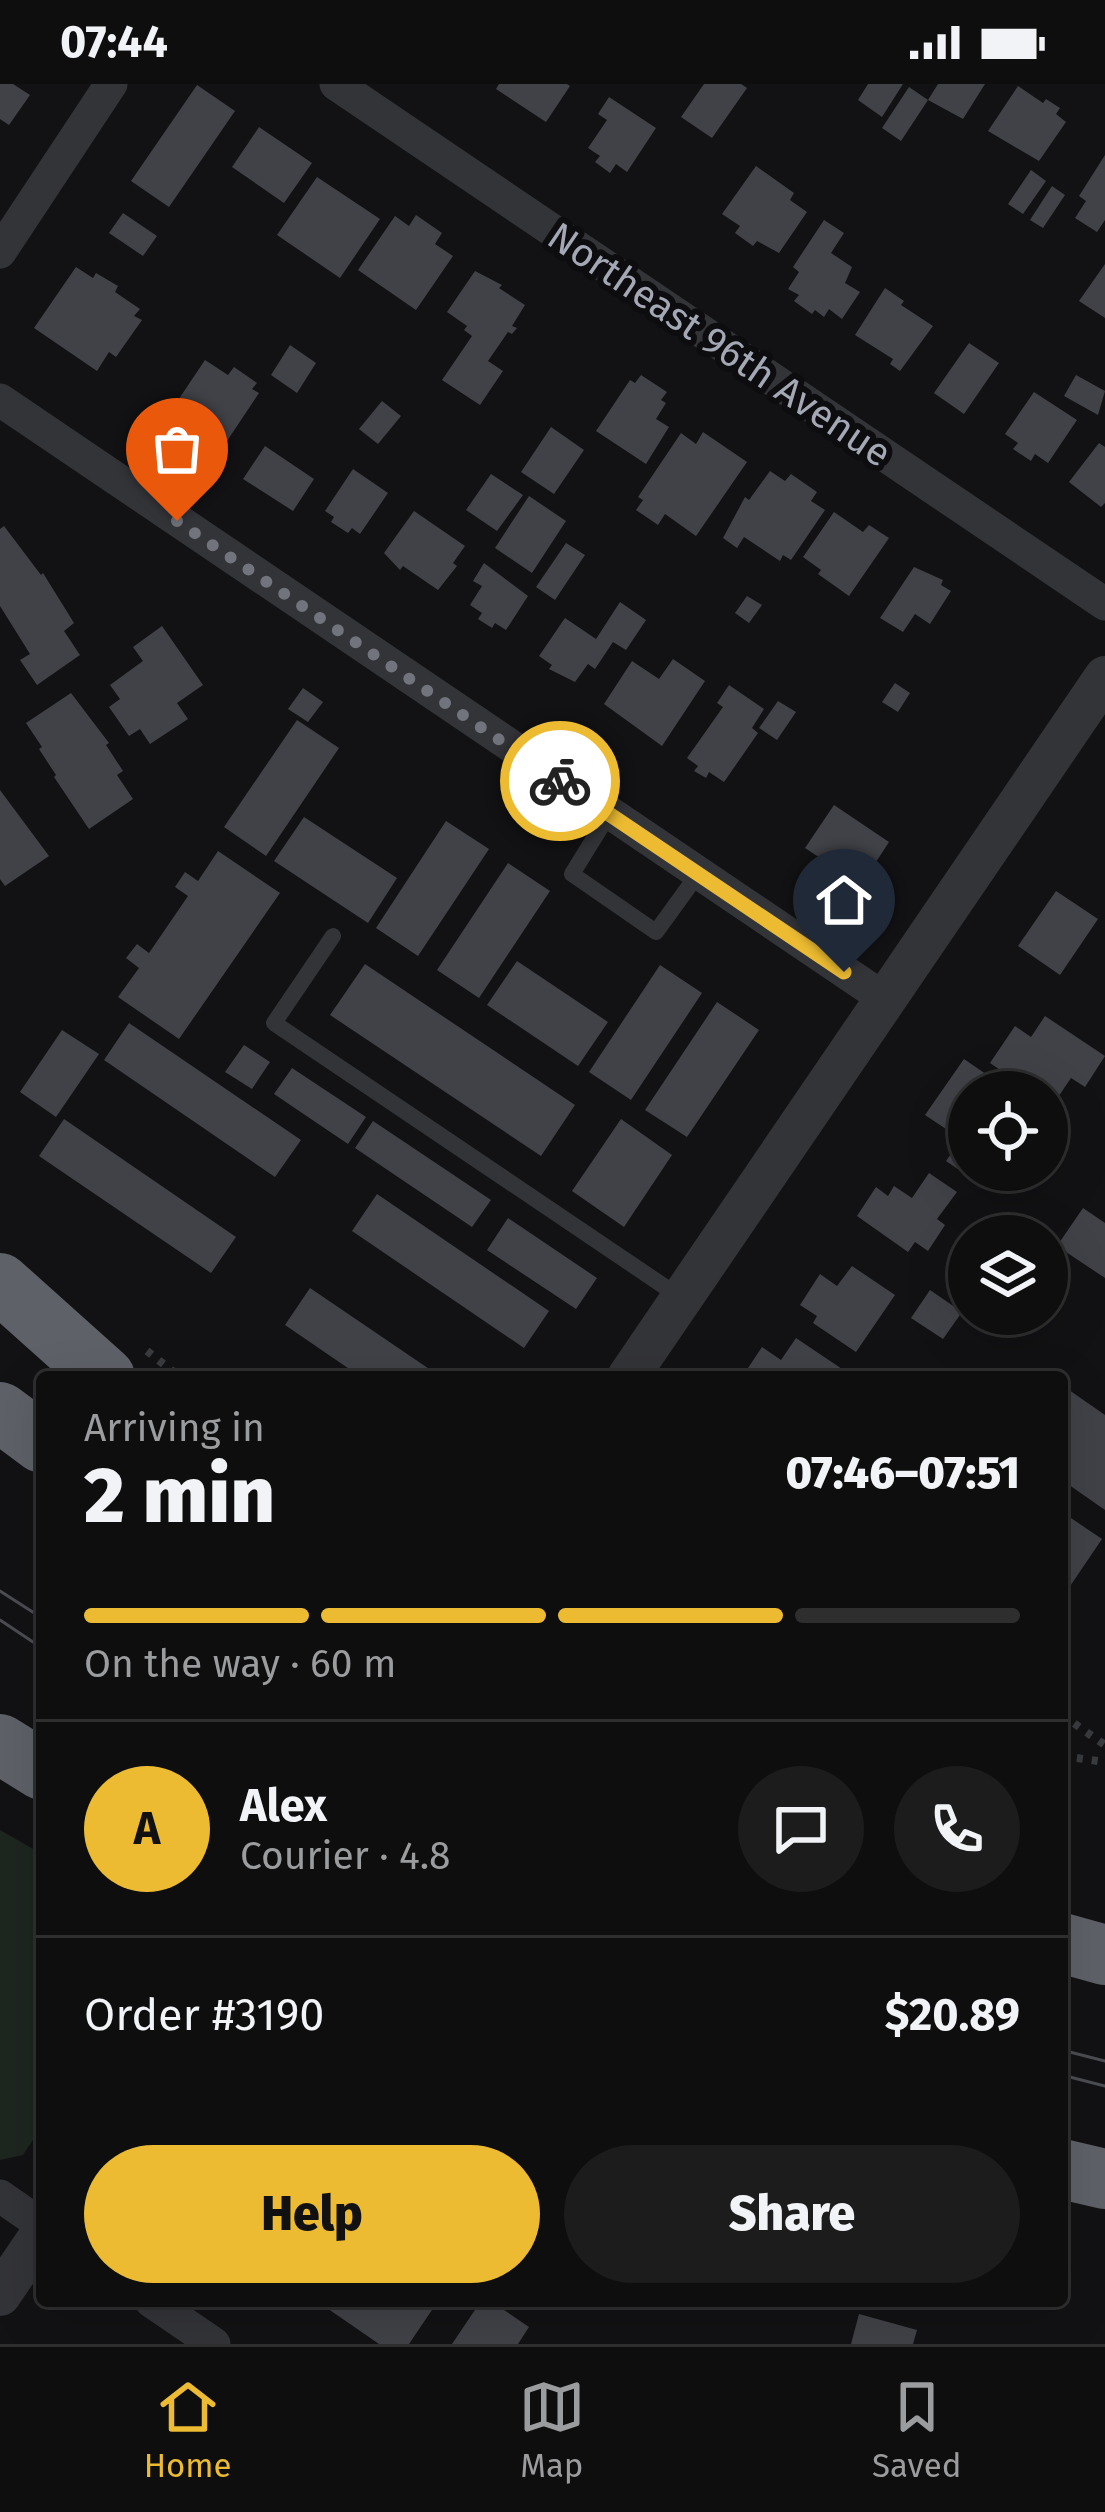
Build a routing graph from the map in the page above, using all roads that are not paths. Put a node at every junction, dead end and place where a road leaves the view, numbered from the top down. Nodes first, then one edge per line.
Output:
1 (111, 84) edge
2 (336, 84) edge
3 (0, 252) edge
4 (0, 400) edge
5 (1105, 604) edge
6 (1105, 677) edge
7 (609, 814) junction
8 (698, 874) junction
9 (333, 936) dead end
10 (885, 999) junction
11 (0, 1283) edge
12 (681, 1298) junction
13 (98, 1371) edge
14 (632, 1371) edge
15 (0, 1412) edge
16 (36, 1439) edge
17 (0, 1744) edge
18 (36, 1765) edge
19 (1068, 1945) edge
20 (1105, 1955) edge
21 (1068, 2170) edge
22 (1105, 2179) edge
23 (0, 2197) edge
24 (36, 2224) edge
25 (36, 2238) edge
26 (0, 2295) edge
27 (161, 2307) edge
28 (214, 2344) edge

1 - 3 street
2 - 5 street, Northeast 96th Avenue
4 - 7 street
6 - 10 street
7 - 8 street
7 - 8 lane
8 - 10 street
9 - 12 lane
10 - 12 street
11 - 13 highway
12 - 14 street
15 - 16 highway
17 - 18 highway
19 - 20 highway
21 - 22 highway
23 - 24 street
25 - 26 street
27 - 28 street

